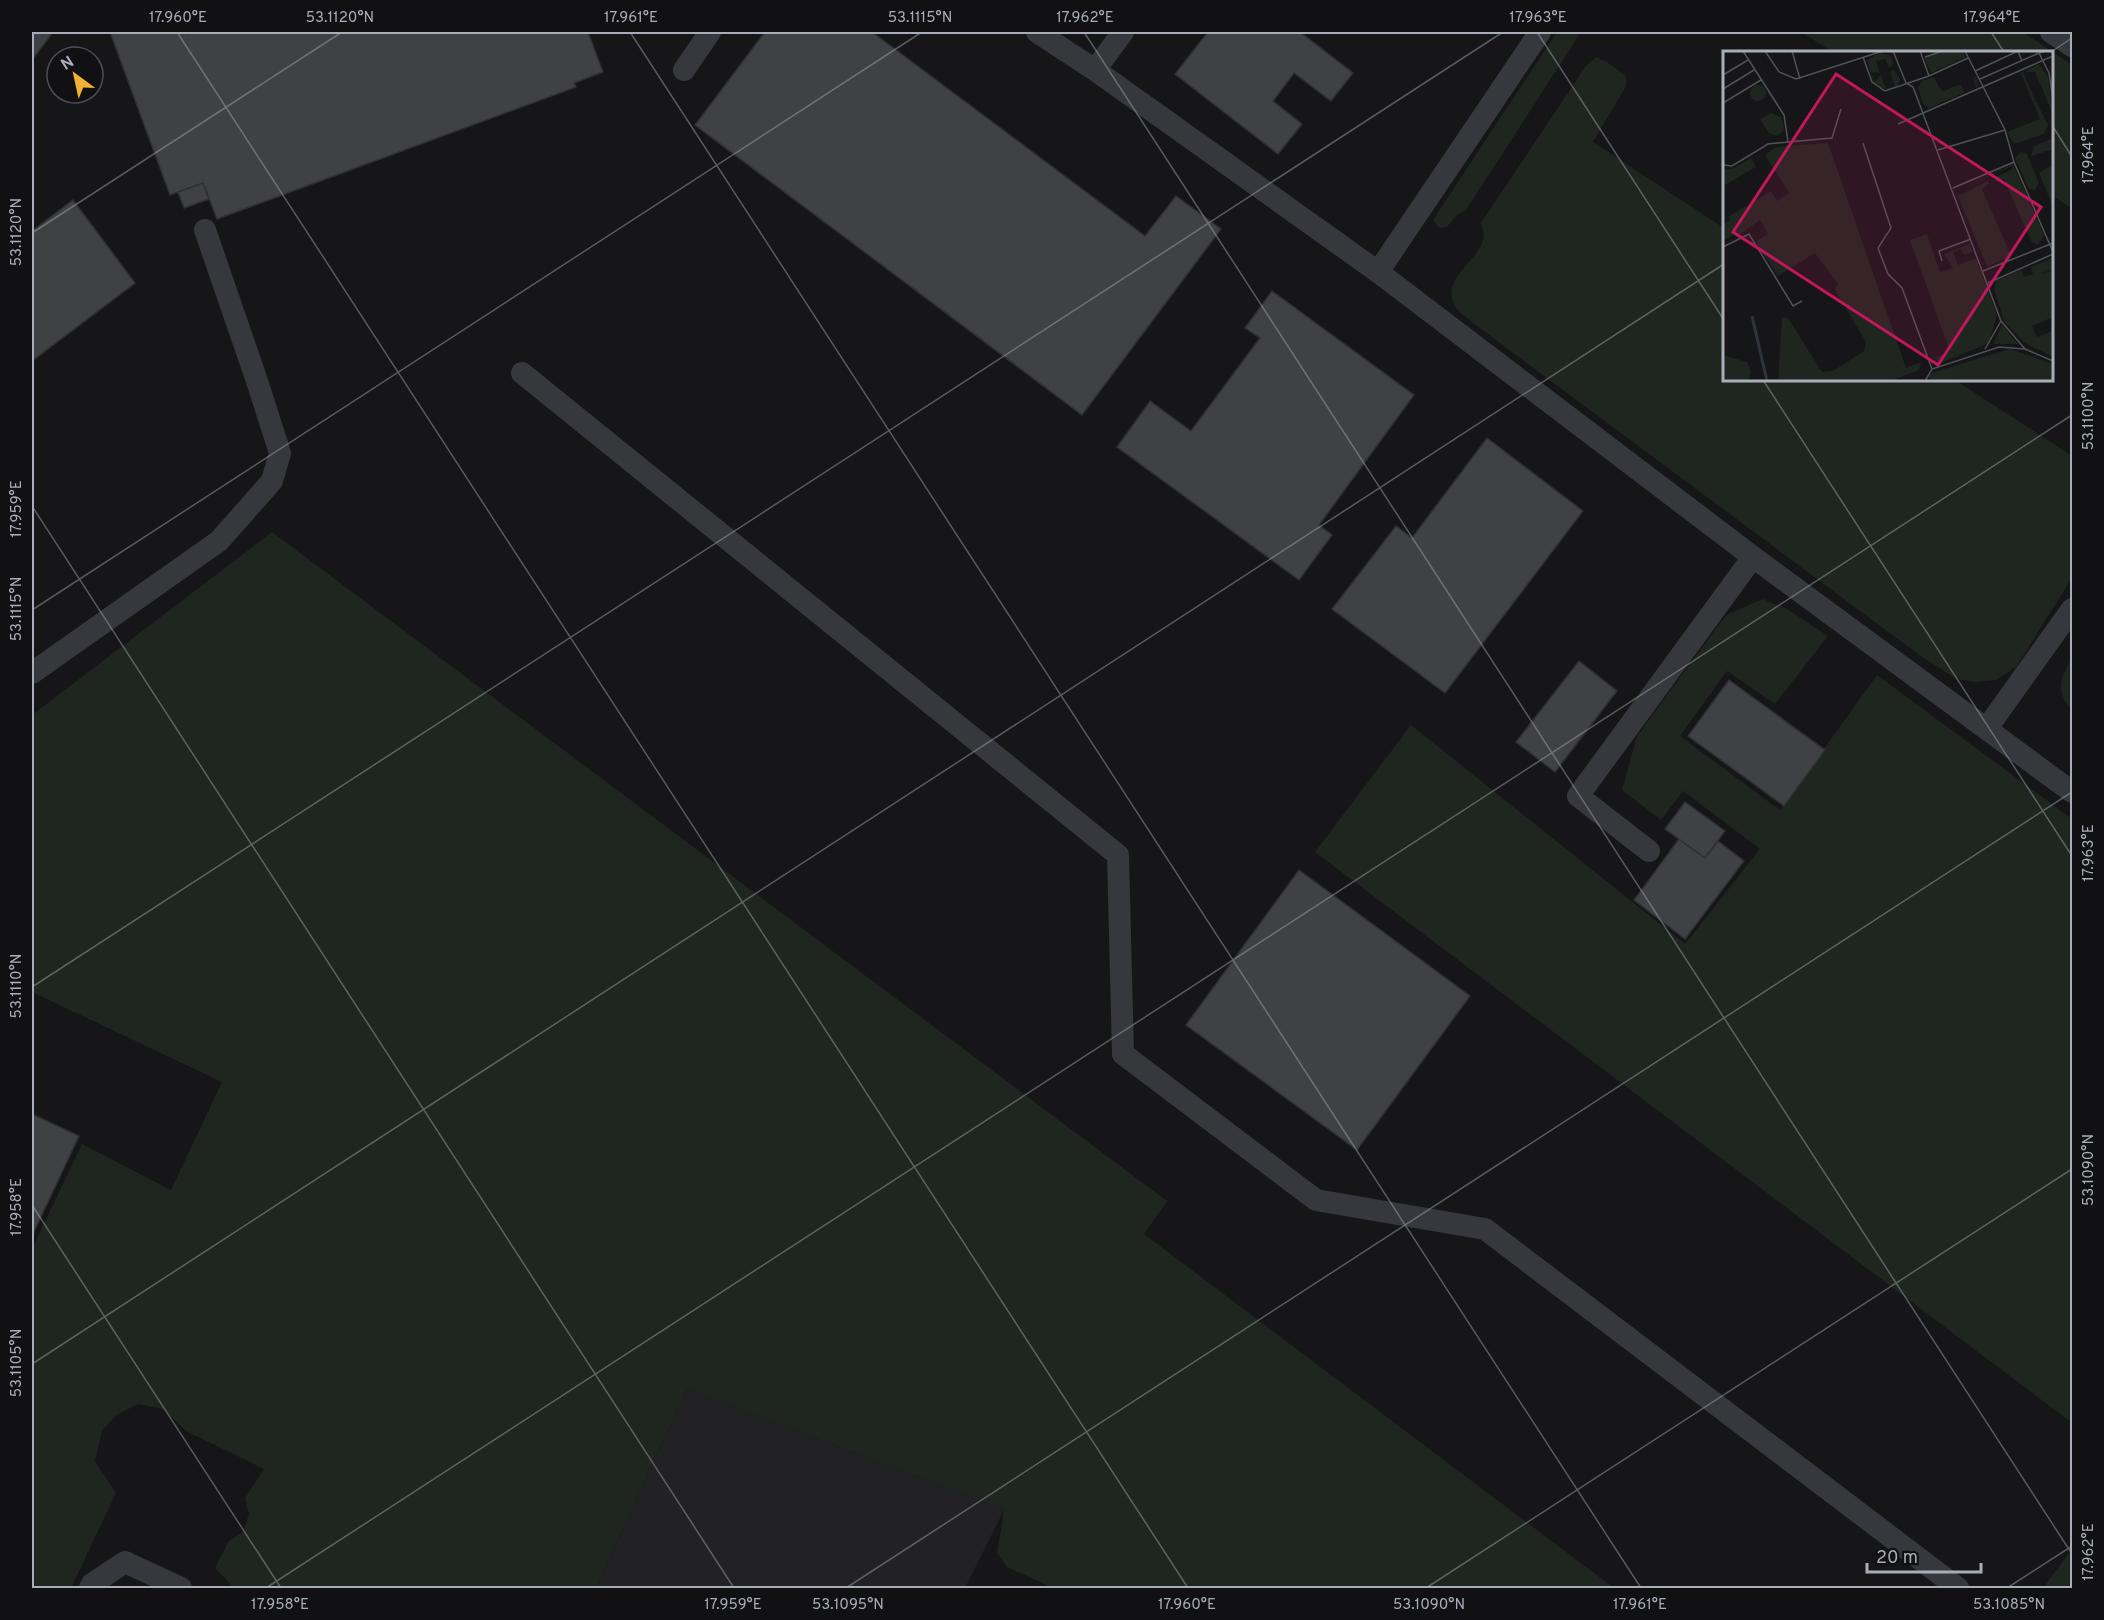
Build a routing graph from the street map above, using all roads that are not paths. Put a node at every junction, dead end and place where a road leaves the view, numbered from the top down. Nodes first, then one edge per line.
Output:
1 (710, 32) edge
2 (1037, 32) edge
3 (1123, 32) edge
4 (1540, 32) edge
5 (2051, 32) edge
6 (2073, 46) edge
7 (684, 70) dead end
8 (1095, 70) junction
9 (205, 230) dead end
10 (1378, 272) junction
11 (522, 373) dead end
12 (1753, 557) junction
13 (2073, 609) edge
14 (32, 673) edge
15 (1987, 728) junction
16 (2073, 792) edge
17 (1649, 852) dead end
18 (90, 1588) edge
19 (181, 1588) edge
20 (1958, 1588) edge

1 - 7 lane
2 - 8 lane
3 - 8 lane
4 - 10 lane
5 - 6 lane
8 - 10 lane
9 - 14 lane
10 - 12 lane
11 - 20 lane
12 - 15 lane
12 - 17 lane
13 - 15 lane
15 - 16 lane
18 - 19 lane

